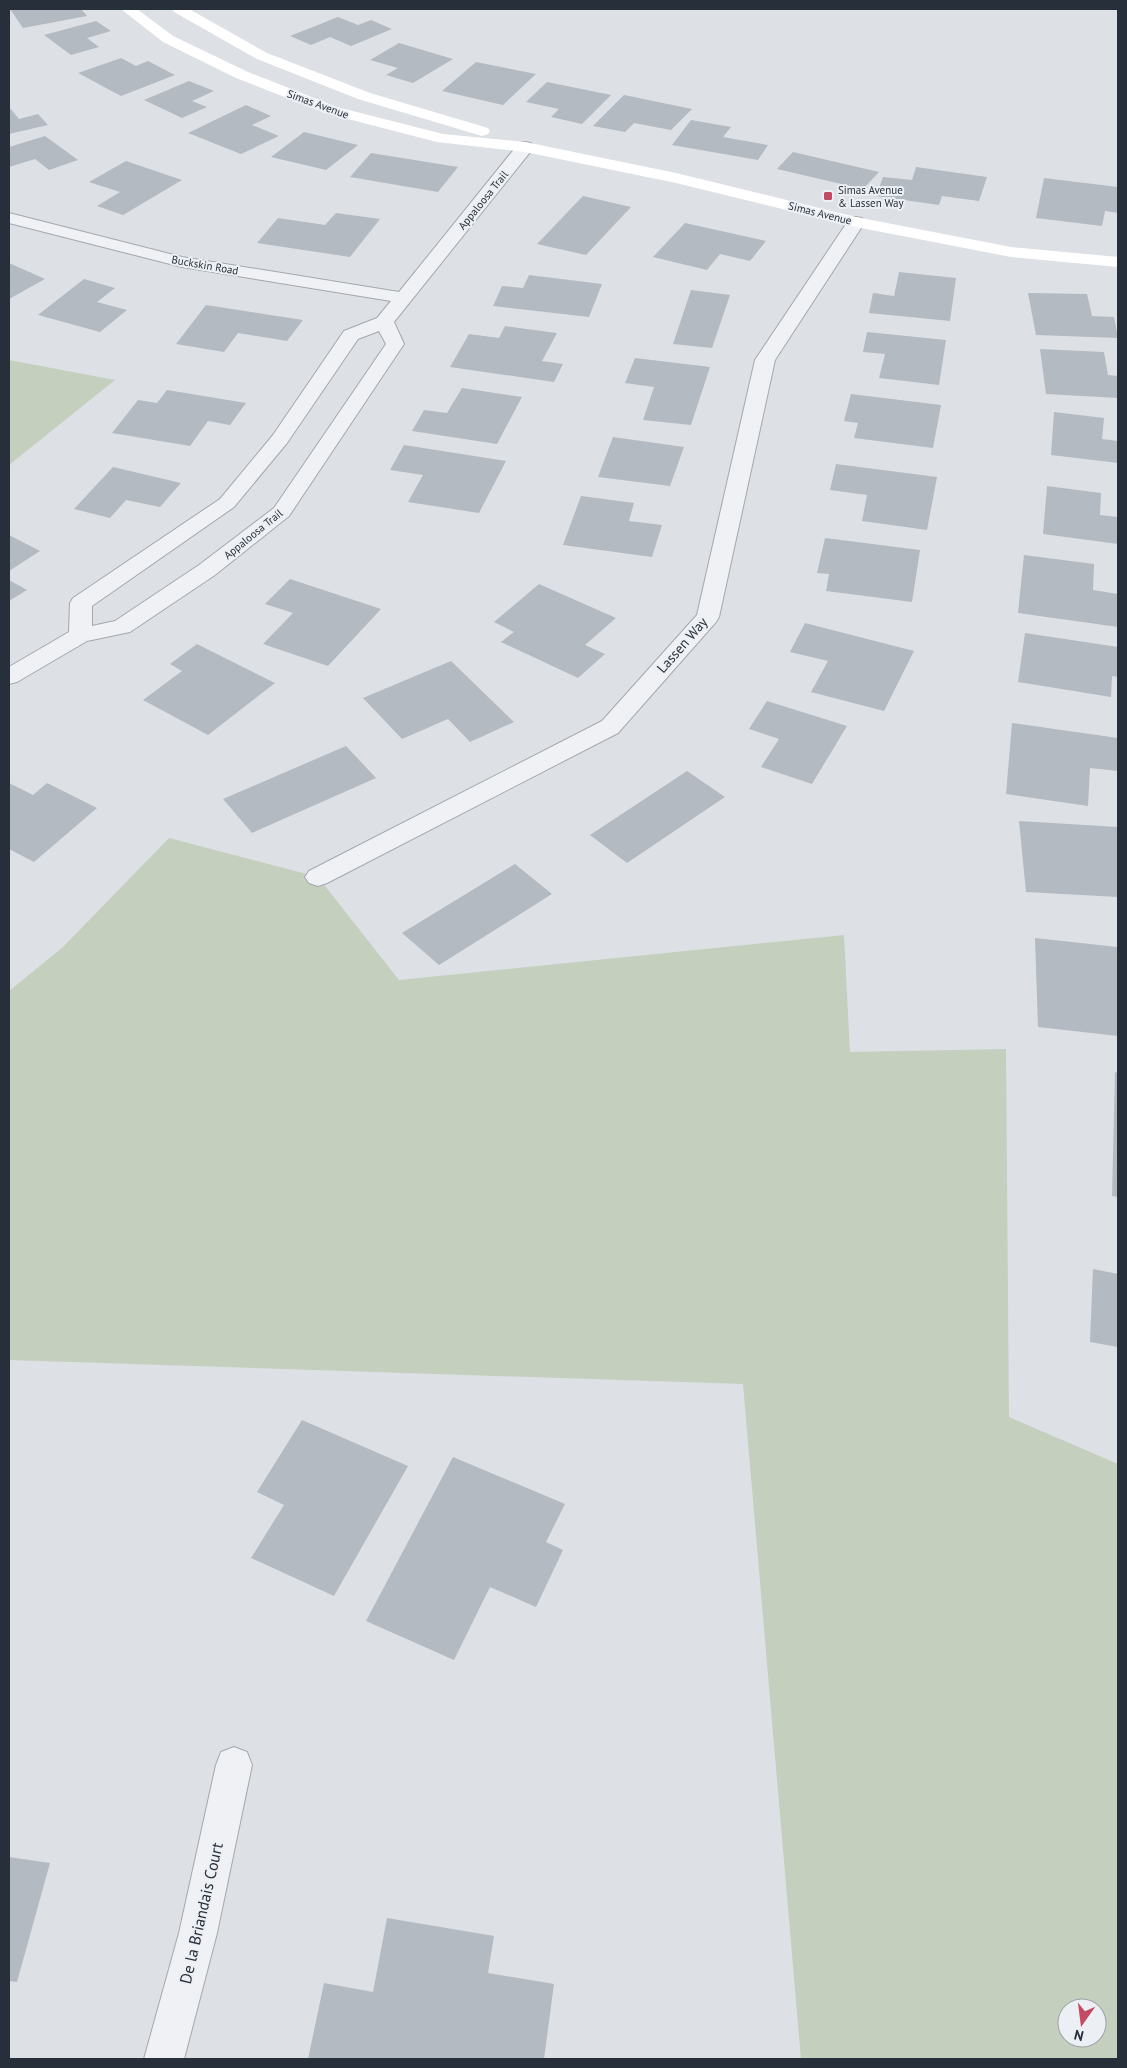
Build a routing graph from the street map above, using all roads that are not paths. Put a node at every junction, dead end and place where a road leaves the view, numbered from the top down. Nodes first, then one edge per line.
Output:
1 (128, 9) edge
2 (178, 9) edge
3 (525, 147) junction
4 (9, 218) edge
5 (856, 222) junction
6 (1118, 262) edge
7 (404, 298) junction
8 (384, 322) junction
9 (80, 635) junction
10 (9, 677) edge
11 (318, 876) dead end
12 (234, 1765) dead end
13 (164, 2059) edge

1 - 3 street, Simas Avenue
2 - 3 street, Simas Avenue
3 - 5 street, Simas Avenue
3 - 7 street, Appaloosa Trail
4 - 7 street, Buckskin Road
5 - 6 street, Simas Avenue
5 - 11 street, Lassen Way
7 - 8 street, Appaloosa Trail
8 - 9 street, Appaloosa Trail
8 - 9 street, Appaloosa Trail
9 - 10 street, Appaloosa Trail
12 - 13 street, De la Briandais Court

